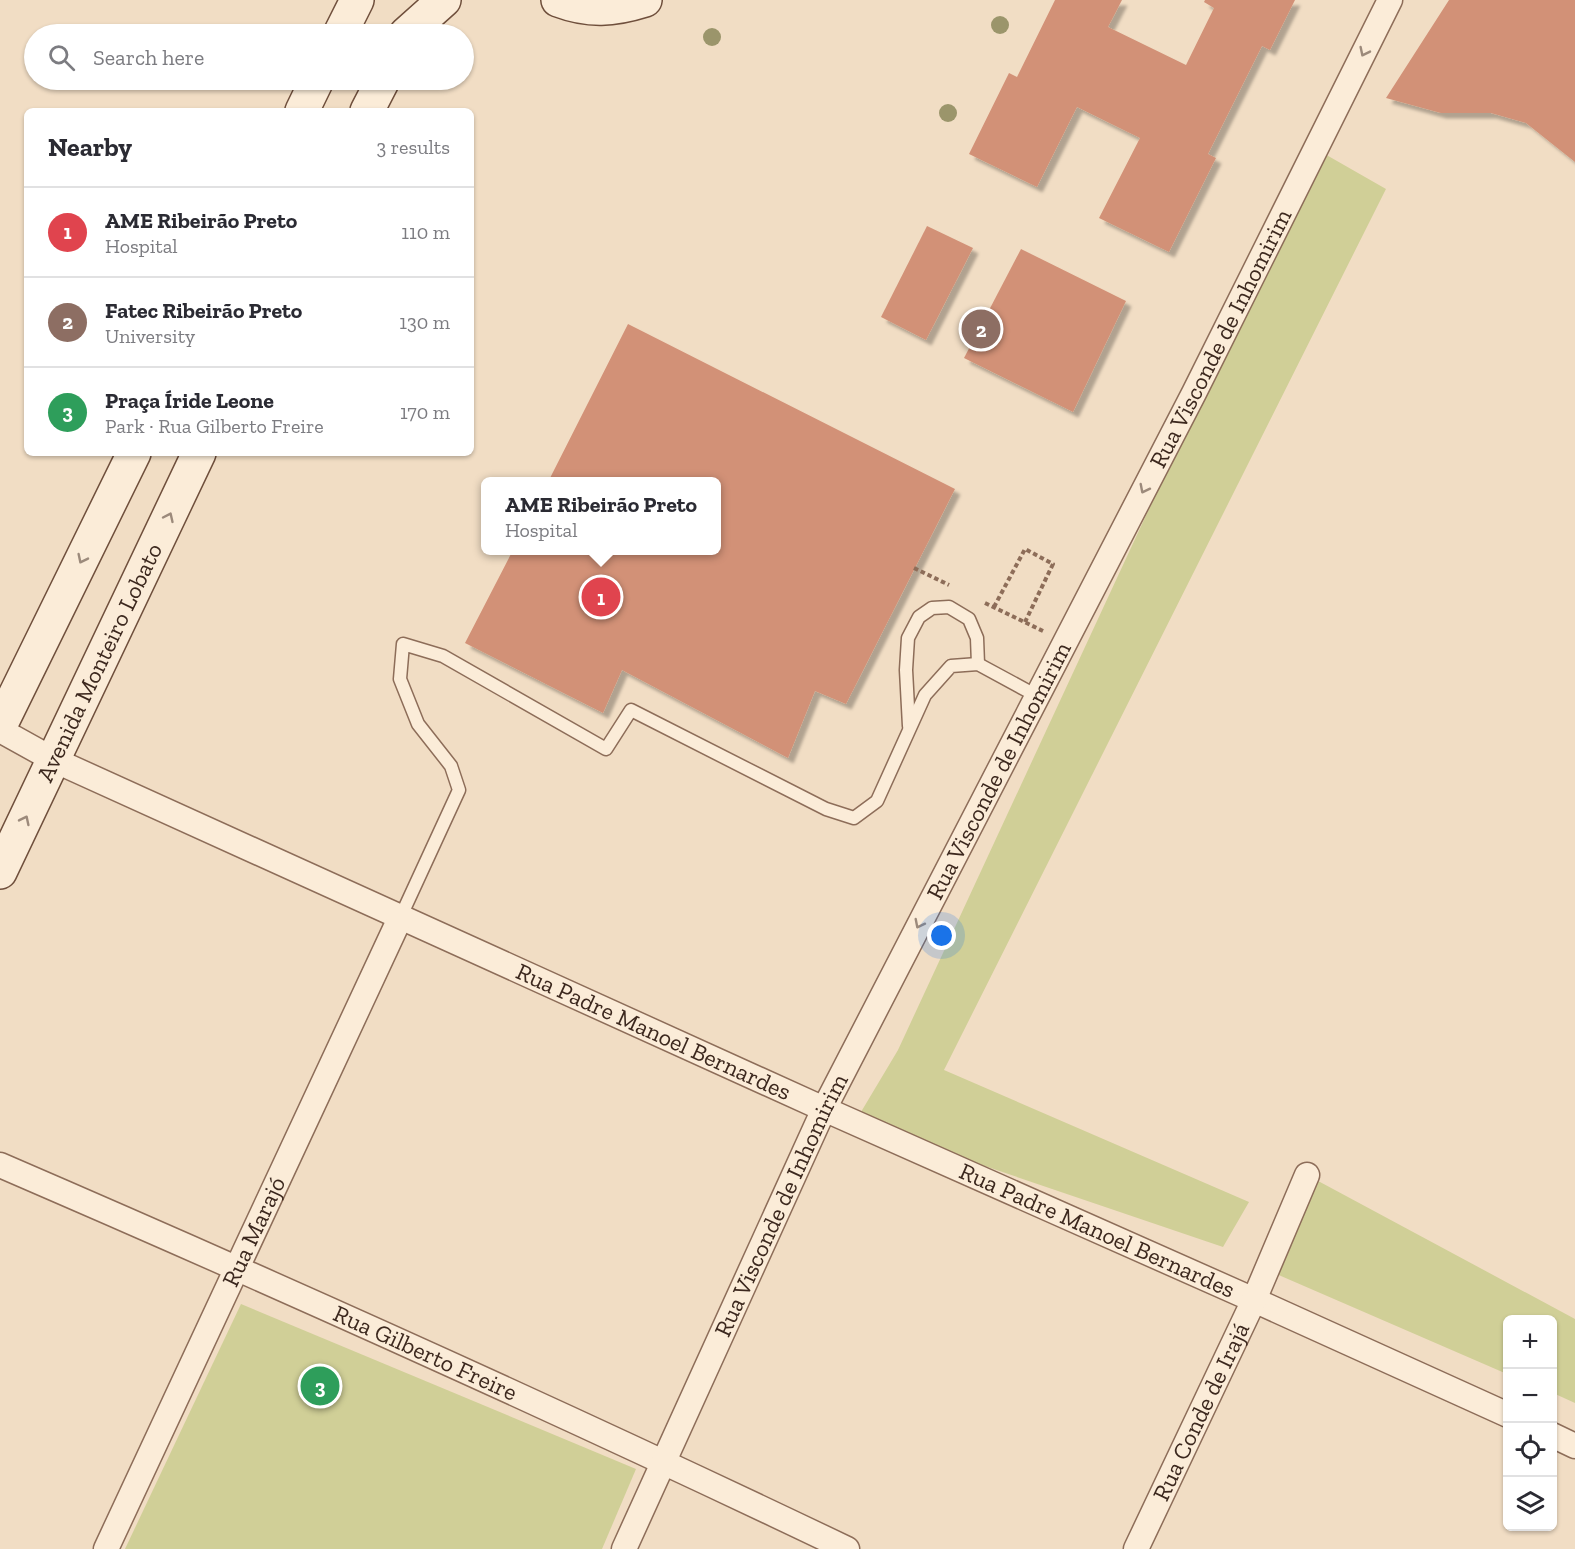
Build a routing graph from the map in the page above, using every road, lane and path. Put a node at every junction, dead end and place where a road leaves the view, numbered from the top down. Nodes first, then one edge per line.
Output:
1 (357, 0) edge
2 (444, 0) edge
3 (558, 0) edge
4 (645, 0) edge
5 (1390, 0) edge
6 (345, 24) edge
7 (417, 24) edge
8 (313, 90) edge
9 (378, 90) edge
10 (304, 108) edge
11 (369, 108) edge
12 (133, 456) edge
13 (198, 456) edge
14 (914, 568) dead end
15 (954, 588) dead end
16 (984, 602) dead end
17 (994, 607) junction
18 (1025, 622) junction
19 (1065, 642) junction
20 (978, 664) junction
21 (1037, 696) junction
22 (0, 728) edge
23 (909, 730) junction
24 (54, 760) junction
25 (0, 872) edge
26 (401, 916) junction
27 (824, 1108) junction
28 (0, 1166) edge
29 (1307, 1175) dead end
30 (236, 1267) junction
31 (1254, 1300) junction
32 (1503, 1413) edge
33 (1557, 1438) edge
34 (1575, 1446) edge
35 (664, 1461) junction
36 (106, 1549) edge
37 (624, 1549) edge
38 (847, 1549) edge
39 (1136, 1549) edge

1 - 6 main road
2 - 7 main road
3 - 4 main road
5 -> 19 street, Rua Visconde de Inhomirim
8 - 10 main road
9 - 11 main road
12 -> 22 main road
24 -> 13 main road, Avenida Monteiro Lobato
14 - 15 path
16 - 17 path
17 - 18 path
17 - 18 path
18 - 19 path
19 - 21 street, Rua Visconde de Inhomirim
20 - 21 lane
20 - 23 lane
20 - 23 lane
21 -> 27 street, Rua Visconde de Inhomirim
22 - 24 street, Rua Padre Manoel Bernardes
23 - 26 lane
25 -> 24 main road, Avenida Monteiro Lobato
24 - 26 street, Rua Padre Manoel Bernardes
26 - 27 street, Rua Padre Manoel Bernardes
26 - 30 street, Rua Marajó
27 - 31 street, Rua Padre Manoel Bernardes
27 - 35 street, Rua Visconde de Inhomirim
28 - 30 street, Rua Gilberto Freire
29 - 31 street, Rua Conde de Irajá
30 - 35 street, Rua Gilberto Freire
30 - 36 street, Rua Marajó
31 - 32 street, Rua Padre Manoel Bernardes
31 - 39 street, Rua Conde de Irajá
33 - 34 street
35 - 37 street, Rua Visconde de Inhomirim
35 - 38 street, Rua Gilberto Freire

